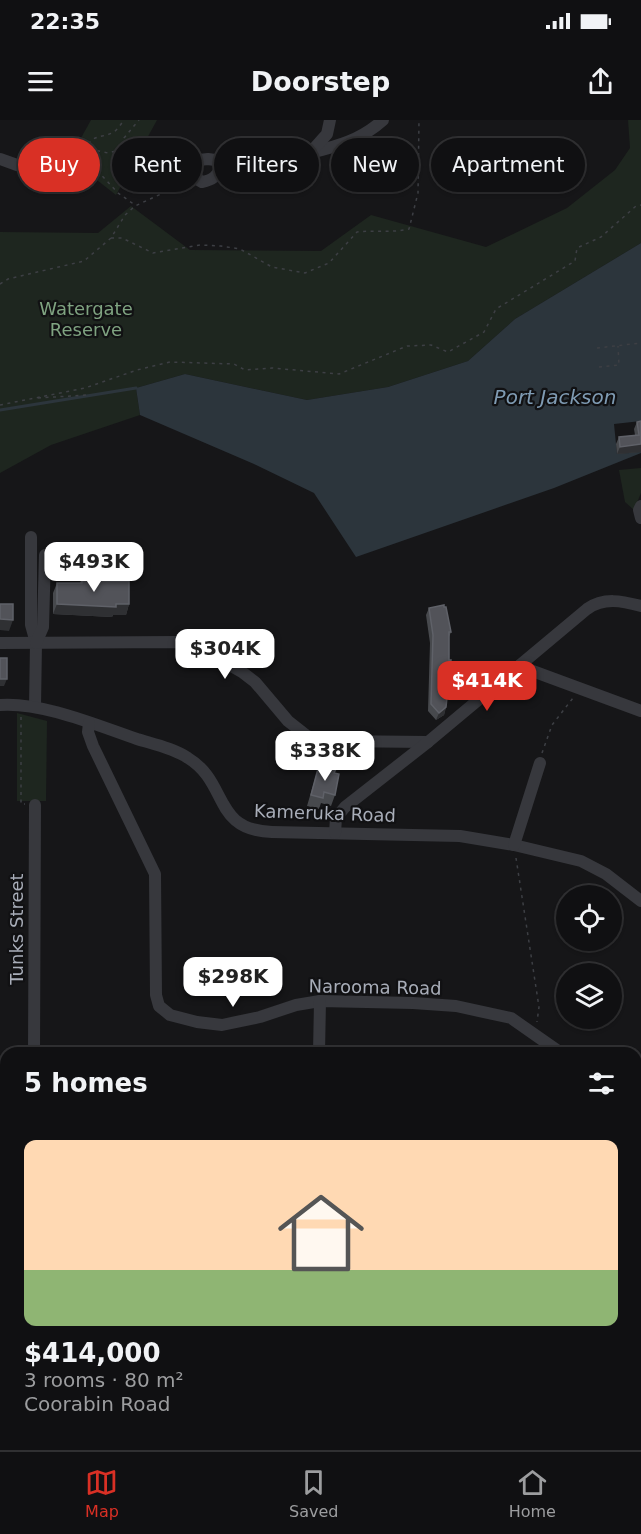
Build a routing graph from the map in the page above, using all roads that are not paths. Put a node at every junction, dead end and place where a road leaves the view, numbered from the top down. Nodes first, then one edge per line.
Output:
1 (330, 120) edge
2 (383, 120) edge
3 (319, 143) edge
4 (319, 151) edge
5 (0, 159) edge
6 (18, 165) edge
7 (45, 166) joint
8 (222, 166) joint
9 (641, 506) edge
10 (641, 518) edge
11 (31, 537) dead end
12 (45, 555) dead end
13 (641, 606) edge
14 (0, 643) edge
15 (36, 643) junction
16 (519, 666) junction
17 (0, 705) edge
18 (35, 707) junction
19 (641, 711) edge
20 (89, 723) junction
21 (428, 742) junction
22 (540, 763) road end
23 (35, 805) road end
24 (335, 833) junction
25 (514, 844) junction
26 (641, 902) edge
27 (320, 1002) junction
28 (34, 1047) edge
29 (319, 1047) edge
30 (553, 1047) edge

1 - 3 street
2 - 4 street
5 - 6 street
7 - 7 street
8 - 8 street
9 - 10 street
11 - 15 street
12 - 15 street
13 - 16 street
14 - 15 street
15 - 18 street
15 - 21 street
16 - 19 street
16 - 21 street
17 - 18 street, Kameruka Road
18 - 20 street, Kameruka Road
20 - 24 street, Kameruka Road
20 - 27 street, Narooma Road
21 - 24 street
22 - 25 street
23 - 28 street, Tunks Street
24 - 25 street, Kameruka Road
25 - 26 street, Kameruka Road
27 - 29 street
27 - 30 street, Narooma Road

